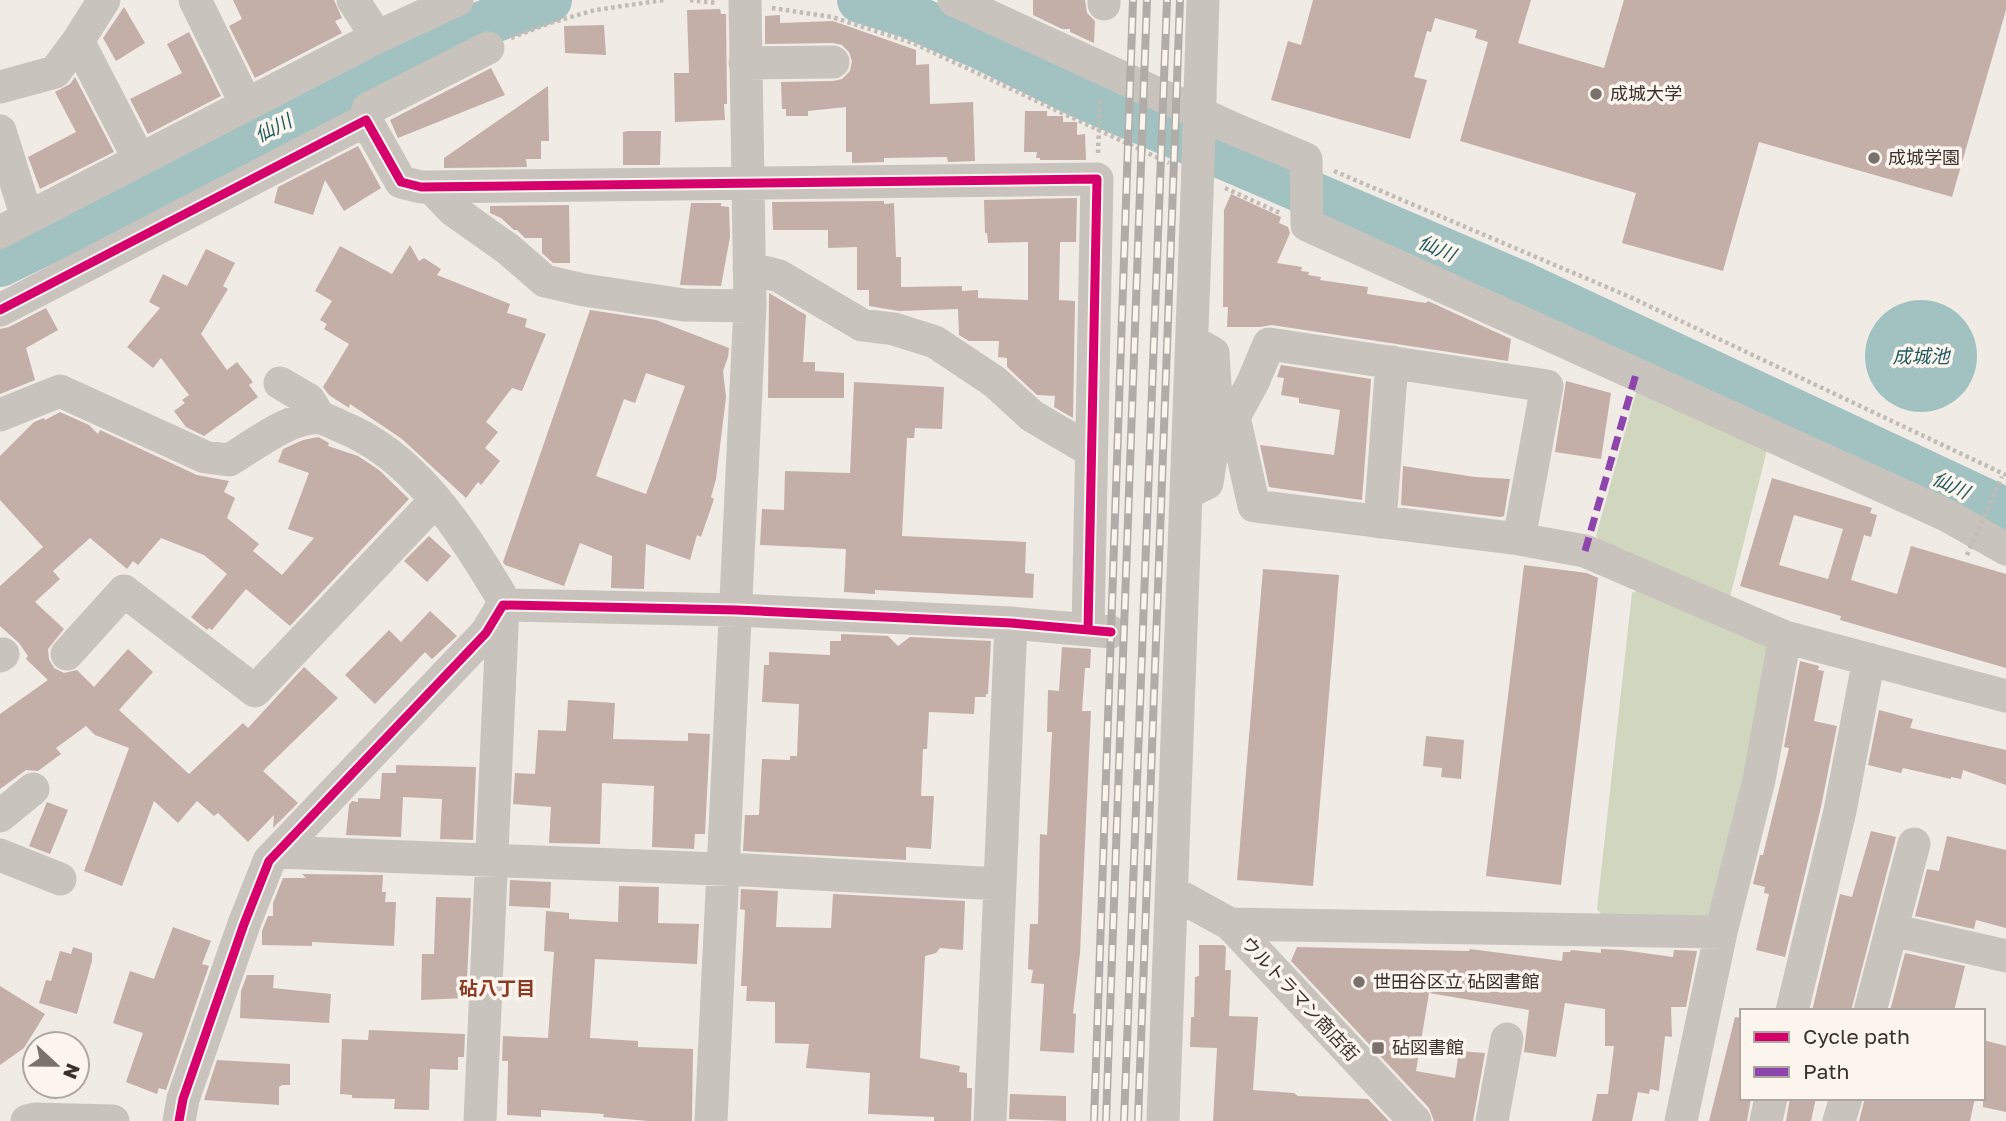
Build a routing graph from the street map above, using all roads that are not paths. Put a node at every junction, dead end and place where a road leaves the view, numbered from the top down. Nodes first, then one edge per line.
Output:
1 (104, 0) edge
2 (195, 0) edge
3 (353, 0) edge
4 (457, 0) edge
5 (954, 0) edge
6 (1203, 0) edge
7 (745, 3) edge
8 (377, 37) junction
9 (78, 41) junction
10 (488, 48) road end
11 (833, 62) dead end
12 (745, 63) junction
13 (0, 87) edge
14 (246, 104) junction
15 (366, 120) junction
16 (0, 131) edge
17 (139, 159) junction
18 (747, 183) junction
19 (431, 187) junction
20 (13, 225) edge
21 (749, 268) junction
22 (750, 306) junction
23 (0, 310) edge
24 (1192, 341) junction
25 (1392, 362) junction
26 (280, 383) dead end
27 (0, 415) edge
28 (1226, 417) junction
29 (320, 418) junction
30 (1090, 450) junction
31 (1187, 493) junction
32 (435, 501) junction
33 (1380, 522) junction
34 (1519, 539) junction
35 (2006, 549) edge
36 (503, 605) junction
37 (737, 610) junction
38 (1011, 623) junction
39 (1785, 637) junction
40 (67, 654) dead end
41 (1869, 659) junction
42 (2006, 696) edge
43 (33, 789) dead end
44 (0, 816) edge
45 (1914, 844) dead end
46 (278, 852) junction
47 (0, 855) edge
48 (492, 862) junction
49 (722, 869) junction
50 (60, 879) dead end
51 (999, 884) junction
52 (1172, 892) junction
53 (1230, 924) junction
54 (1892, 930) junction
55 (1721, 932) junction
56 (2006, 956) edge
57 (1792, 1009) edge
58 (1871, 1009) edge
59 (1507, 1039) dead end
60 (1771, 1100) edge
61 (1845, 1100) edge
62 (31, 1120) edge
63 (113, 1121) edge
64 (179, 1121) edge
65 (480, 1121) edge
66 (711, 1121) edge
67 (990, 1121) edge
68 (1163, 1121) edge
69 (1415, 1121) edge
70 (1492, 1121) edge
71 (1681, 1121) edge
72 (1766, 1121) edge
73 (1839, 1121) edge

1 - 9 street
2 - 14 street
3 - 8 street
4 - 8 street
5 - 35 street
6 - 24 street, bridge
7 - 12 street
8 - 14 street
9 - 13 street
9 - 17 street
10 - 15 street
11 - 12 street
12 - 18 street
14 - 17 street
15 - 19 street
15 - 23 street
16 - 20 street
17 - 20 street
18 - 19 street
18 - 21 street
18 - 30 street
19 - 22 street
21 - 22 street
21 - 30 street
22 - 37 street
24 - 28 street
24 - 31 street
25 - 28 street
25 - 33 street
25 - 34 street
26 - 29 street
27 - 29 street
28 - 31 street
28 - 33 street
29 - 32 street
30 - 38 street
31 - 52 street
32 - 36 street
32 - 40 street
33 - 34 street
34 - 39 street
36 - 37 street
36 - 46 street
36 - 48 street
37 - 38 street
37 - 49 street
38 - 51 street
39 - 41 street
39 - 55 street
41 - 42 street
41 - 57 street
43 - 44 street
45 - 54 street
46 - 48 street
46 - 64 street
47 - 50 street
48 - 49 street
48 - 65 street
49 - 51 street
49 - 66 street
51 - 67 street
52 - 53 street, ウルトラマン商店街
52 - 68 street
53 - 55 street
53 - 69 street, ウルトラマン商店街
54 - 56 street
54 - 58 street
55 - 71 street
59 - 70 street
60 - 72 street
61 - 73 street
62 - 63 street

